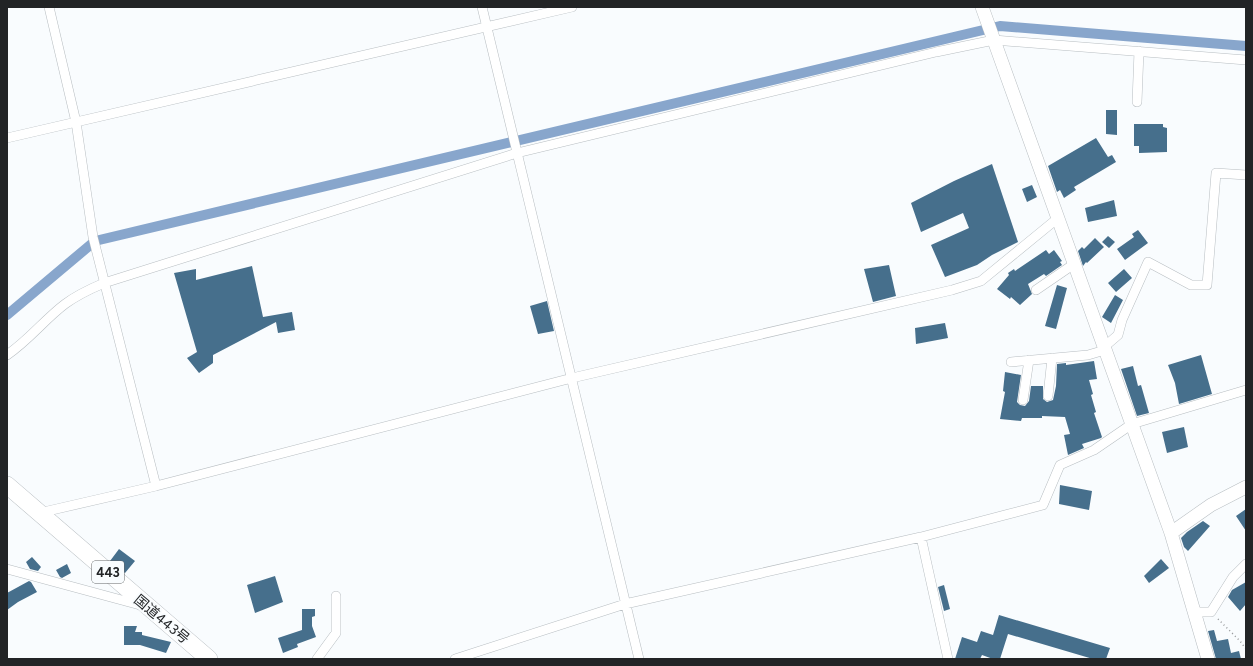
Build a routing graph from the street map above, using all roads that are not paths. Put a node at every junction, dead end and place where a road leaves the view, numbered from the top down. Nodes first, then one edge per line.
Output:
1 (49, 7) edge
2 (482, 7) edge
3 (572, 7) edge
4 (984, 12) edge
5 (487, 28) junction
6 (993, 38) junction
7 (1139, 51) junction
8 (1246, 60) edge
9 (1137, 102) dead end
10 (76, 122) junction
11 (7, 138) edge
12 (517, 152) junction
13 (1246, 175) edge
14 (1058, 218) junction
15 (1074, 264) junction
16 (104, 283) junction
17 (1036, 290) dead end
18 (1104, 348) junction
19 (7, 355) edge
20 (1052, 358) junction
21 (1029, 360) junction
22 (1011, 362) dead end
23 (572, 378) junction
24 (1246, 390) edge
25 (1048, 396) dead end
26 (1023, 400) dead end
27 (1132, 424) junction
28 (7, 485) edge
29 (156, 486) junction
30 (1246, 487) edge
31 (39, 513) junction
32 (1171, 533) junction
33 (921, 537) junction
34 (1246, 564) edge
35 (7, 569) edge
36 (336, 596) dead end
37 (625, 604) junction
38 (147, 606) junction
39 (1195, 612) junction
40 (209, 659) edge
41 (317, 659) edge
42 (455, 659) edge
43 (639, 659) edge
44 (948, 659) edge
45 (1208, 659) edge

1 - 10 street
2 - 5 street
3 - 5 street
4 - 6 street
5 - 10 street
5 - 12 street
6 - 7 street
6 - 12 street
6 - 14 street
7 - 8 street
7 - 9 street
10 - 11 street
10 - 16 street
12 - 16 street
12 - 23 street
13 - 18 street
14 - 15 street
14 - 23 street
15 - 17 street
15 - 18 street
16 - 19 street
16 - 29 street
18 - 20 street
18 - 27 street
20 - 21 street
20 - 25 street
21 - 22 street
21 - 26 street
23 - 29 street
23 - 37 street
24 - 27 street
27 - 32 street
27 - 33 street
28 - 31 highway, 国道443号 / 443
29 - 31 street
30 - 32 street
31 - 38 highway, 国道443号 / 443
32 - 39 street
33 - 37 street
33 - 44 street
34 - 39 street
35 - 38 street
36 - 41 street
37 - 42 street
37 - 43 street
38 - 40 highway, 国道443号 / 443
39 - 45 street

